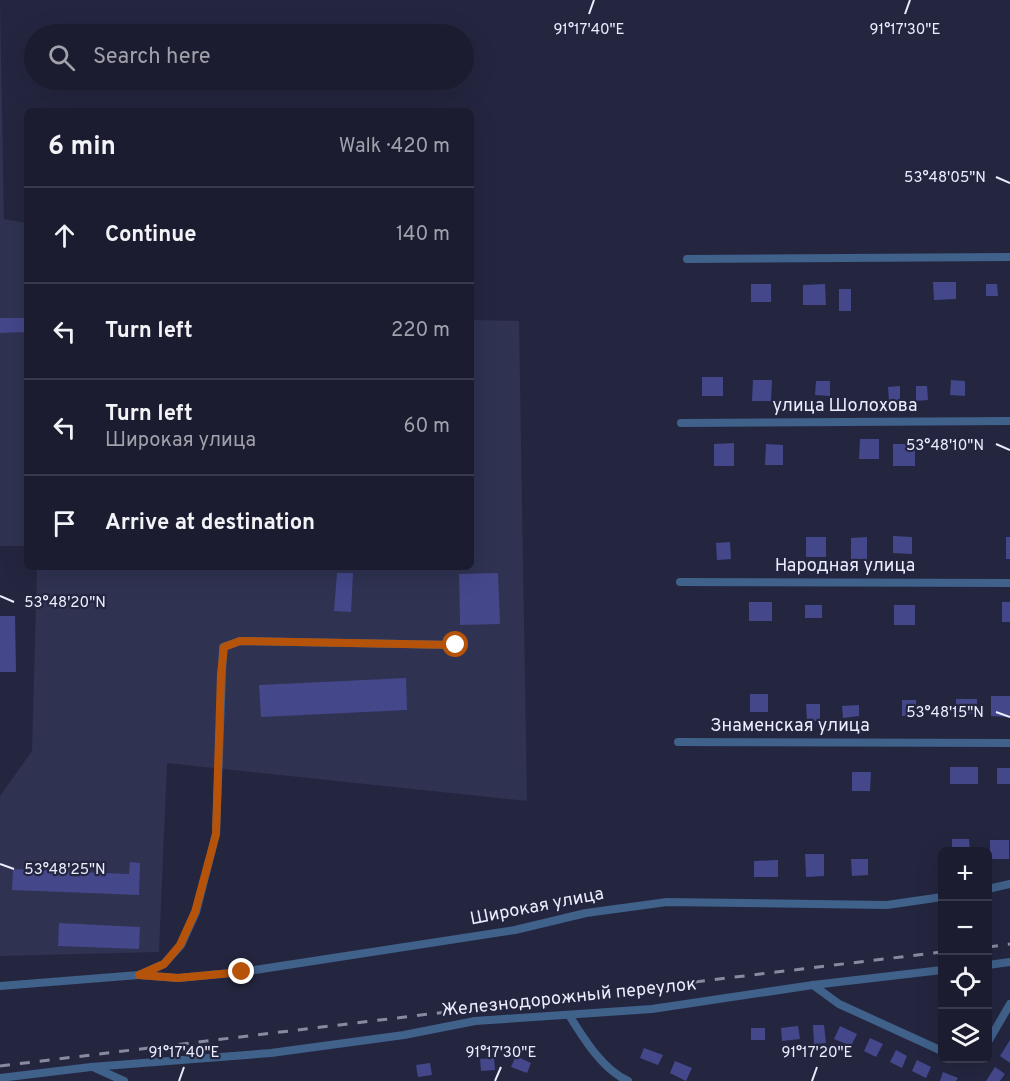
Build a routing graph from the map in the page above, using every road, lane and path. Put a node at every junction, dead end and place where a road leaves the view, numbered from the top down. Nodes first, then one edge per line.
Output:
1 (1010, 257) edge
2 (687, 259) dead end
3 (1010, 421) edge
4 (681, 423) dead end
5 (680, 582) dead end
6 (1010, 582) edge
7 (456, 645) dead end
8 (678, 742) dead end
9 (1010, 743) edge
10 (1010, 885) edge
11 (992, 888) edge
12 (938, 898) edge
13 (1010, 962) edge
14 (992, 964) edge
15 (938, 970) edge
16 (139, 975) junction
17 (813, 985) junction
18 (0, 986) edge
19 (1010, 1004) edge
20 (569, 1015) junction
21 (992, 1034) edge
22 (938, 1049) edge
23 (91, 1066) junction
24 (0, 1078) edge
25 (124, 1081) edge
26 (628, 1081) edge

1 - 2 street
3 - 4 street, улица Шолохова
5 - 6 street, Народная улица
7 - 16 street
8 - 9 street, Знаменская улица
10 - 11 street
12 - 16 street, Широкая улица
13 - 14 street
15 - 17 street, Железнодорожный переулок
16 - 18 street
17 - 20 street, Железнодорожный переулок
17 - 22 street
19 - 21 street
20 - 23 street, Железнодорожный переулок
20 - 26 street
23 - 24 street, Железнодорожный переулок
23 - 25 street

